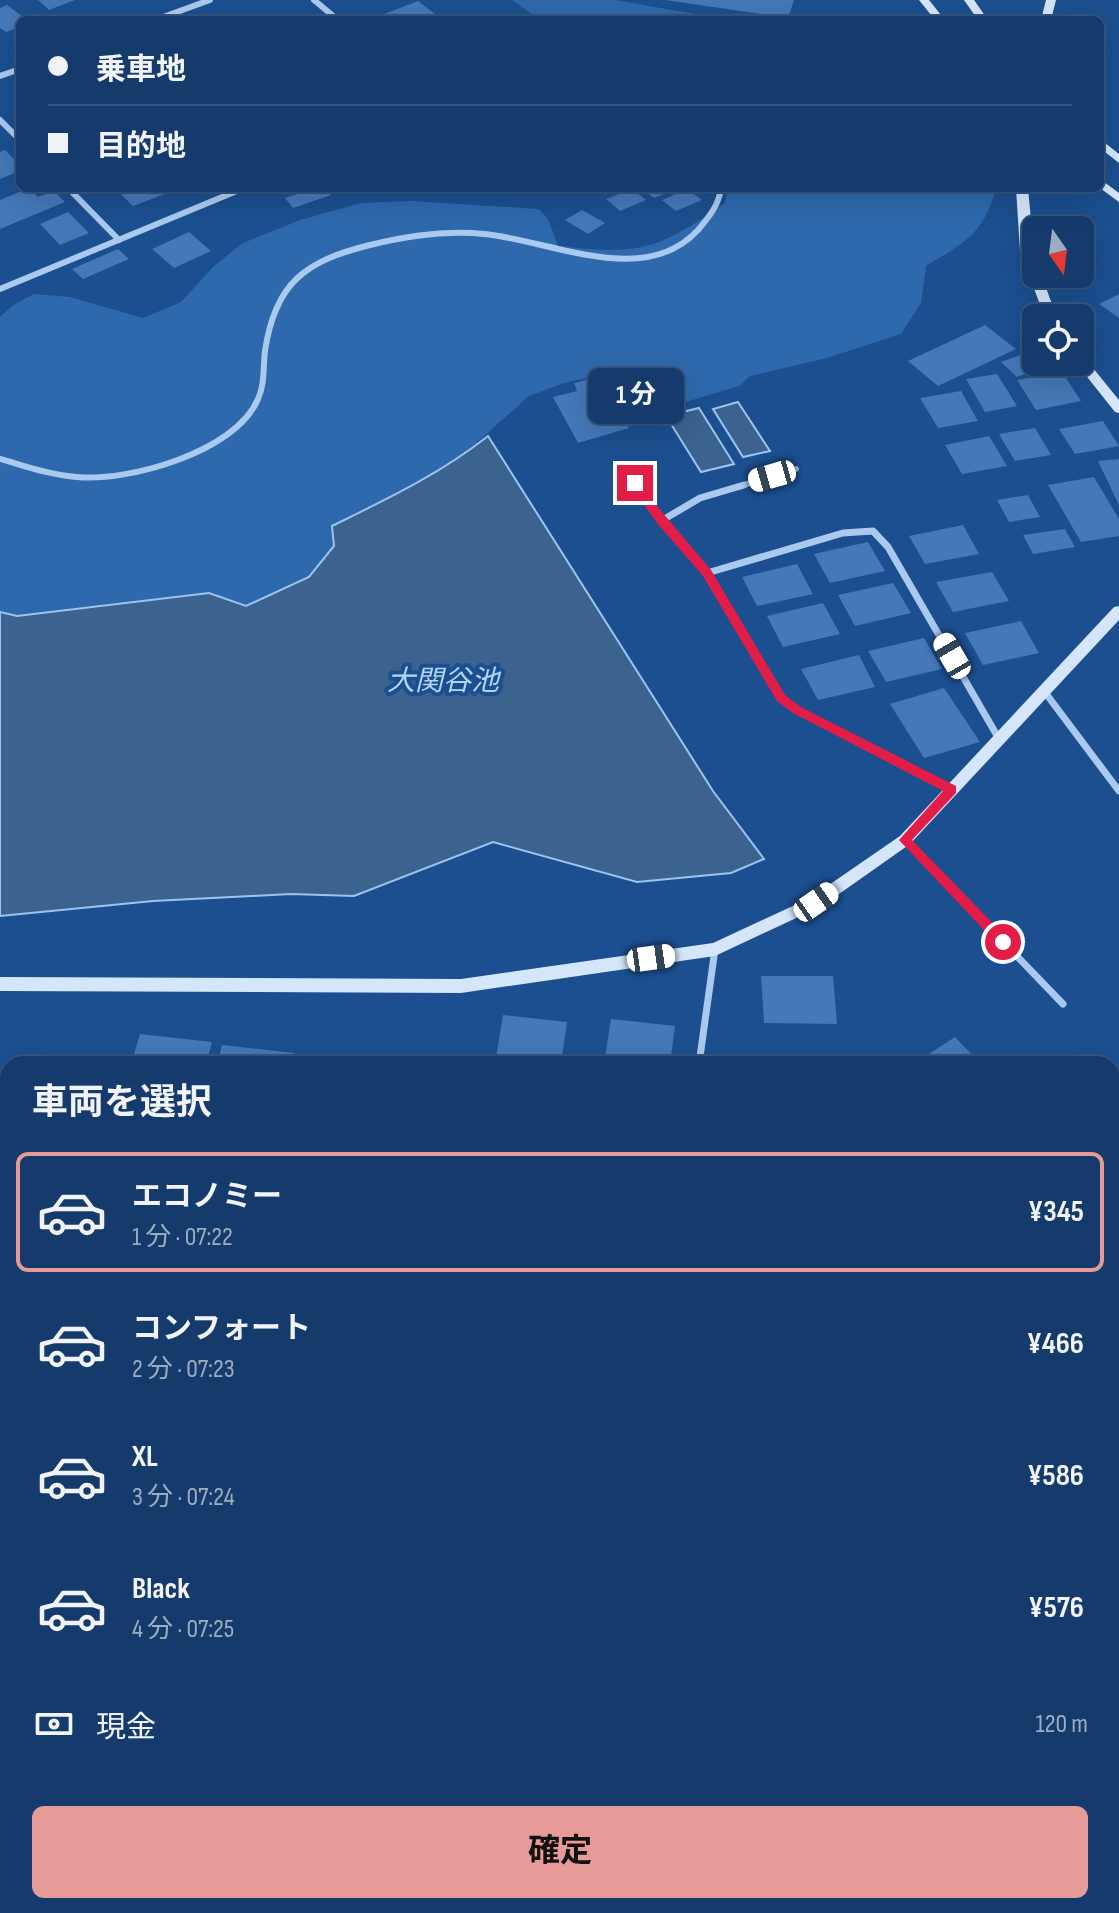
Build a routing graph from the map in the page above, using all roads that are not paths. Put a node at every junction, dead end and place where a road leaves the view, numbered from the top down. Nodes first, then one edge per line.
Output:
1 (210, 0) edge
2 (314, 0) edge
3 (924, 0) edge
4 (166, 16) edge
5 (333, 16) edge
6 (937, 16) edge
7 (0, 120) edge
8 (16, 136) edge
9 (1104, 146) edge
10 (1119, 160) edge
11 (1104, 186) edge
12 (72, 192) edge
13 (234, 192) edge
14 (721, 192) edge
15 (1022, 192) edge
16 (1119, 199) edge
17 (119, 240) junction
18 (0, 289) edge
19 (1046, 304) edge
20 (1093, 376) edge
21 (1119, 409) edge
22 (0, 459) edge
23 (796, 469) dead end
24 (635, 483) dead end
25 (661, 521) junction
26 (707, 573) junction
27 (1119, 611) edge
28 (1044, 691) junction
29 (999, 739) junction
30 (952, 789) junction
31 (1119, 791) edge
32 (905, 840) junction
33 (715, 949) junction
34 (0, 984) edge
35 (1063, 1004) dead end
36 (700, 1056) edge

1 - 4 street
2 - 5 street
3 - 6 street
7 - 8 street
9 - 10 street
11 - 16 street
12 - 17 street
13 - 17 street
14 - 22 street
15 - 19 street
17 - 18 street
20 - 21 street
23 - 25 street
24 - 25 street
25 - 26 street
26 - 29 street
26 - 30 street
27 - 28 street
28 - 29 street
28 - 31 street
29 - 30 street
30 - 32 street
32 - 33 street
32 - 35 street
33 - 34 street
33 - 36 street

